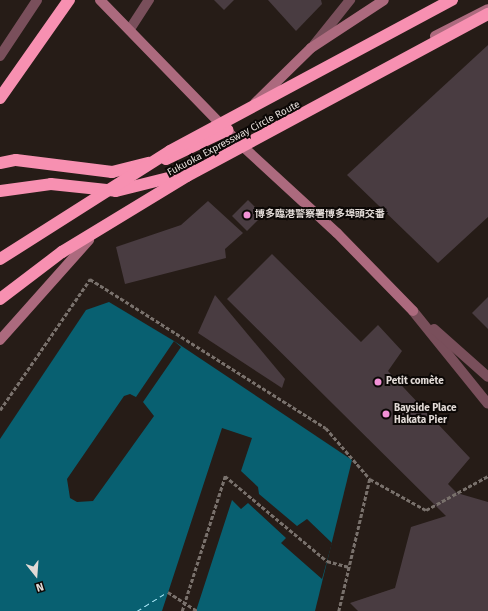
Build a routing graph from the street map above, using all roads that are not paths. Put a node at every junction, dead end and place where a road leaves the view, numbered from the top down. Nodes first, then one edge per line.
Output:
1 (37, 0) edge
2 (69, 0) edge
3 (100, 0) edge
4 (148, 0) edge
5 (350, 0) edge
6 (384, 0) edge
7 (452, 0) edge
8 (485, 11) edge
9 (488, 22) edge
10 (130, 29) junction
11 (311, 48) junction
12 (0, 56) edge
13 (0, 98) edge
14 (227, 130) junction
15 (238, 142) junction
16 (0, 163) edge
17 (0, 191) edge
18 (0, 259) edge
19 (0, 300) edge
20 (413, 311) junction
21 (0, 340) edge
22 (488, 377) edge
23 (488, 404) edge

1 - 12 street
2 - 13 highway
3 - 10 street
4 - 10 street
5 - 11 street
6 - 11 street
7 - 18 highway, Fukuoka Expressway Circle Route, bridge
8 - 9 street
8 - 15 street
8 - 19 highway, Fukuoka Expressway Circle Route, bridge
10 - 14 street
11 - 14 street
14 - 15 street
14 - 16 highway, bridge
15 - 17 highway
15 - 20 street
15 - 21 street
20 - 22 street
20 - 23 street

